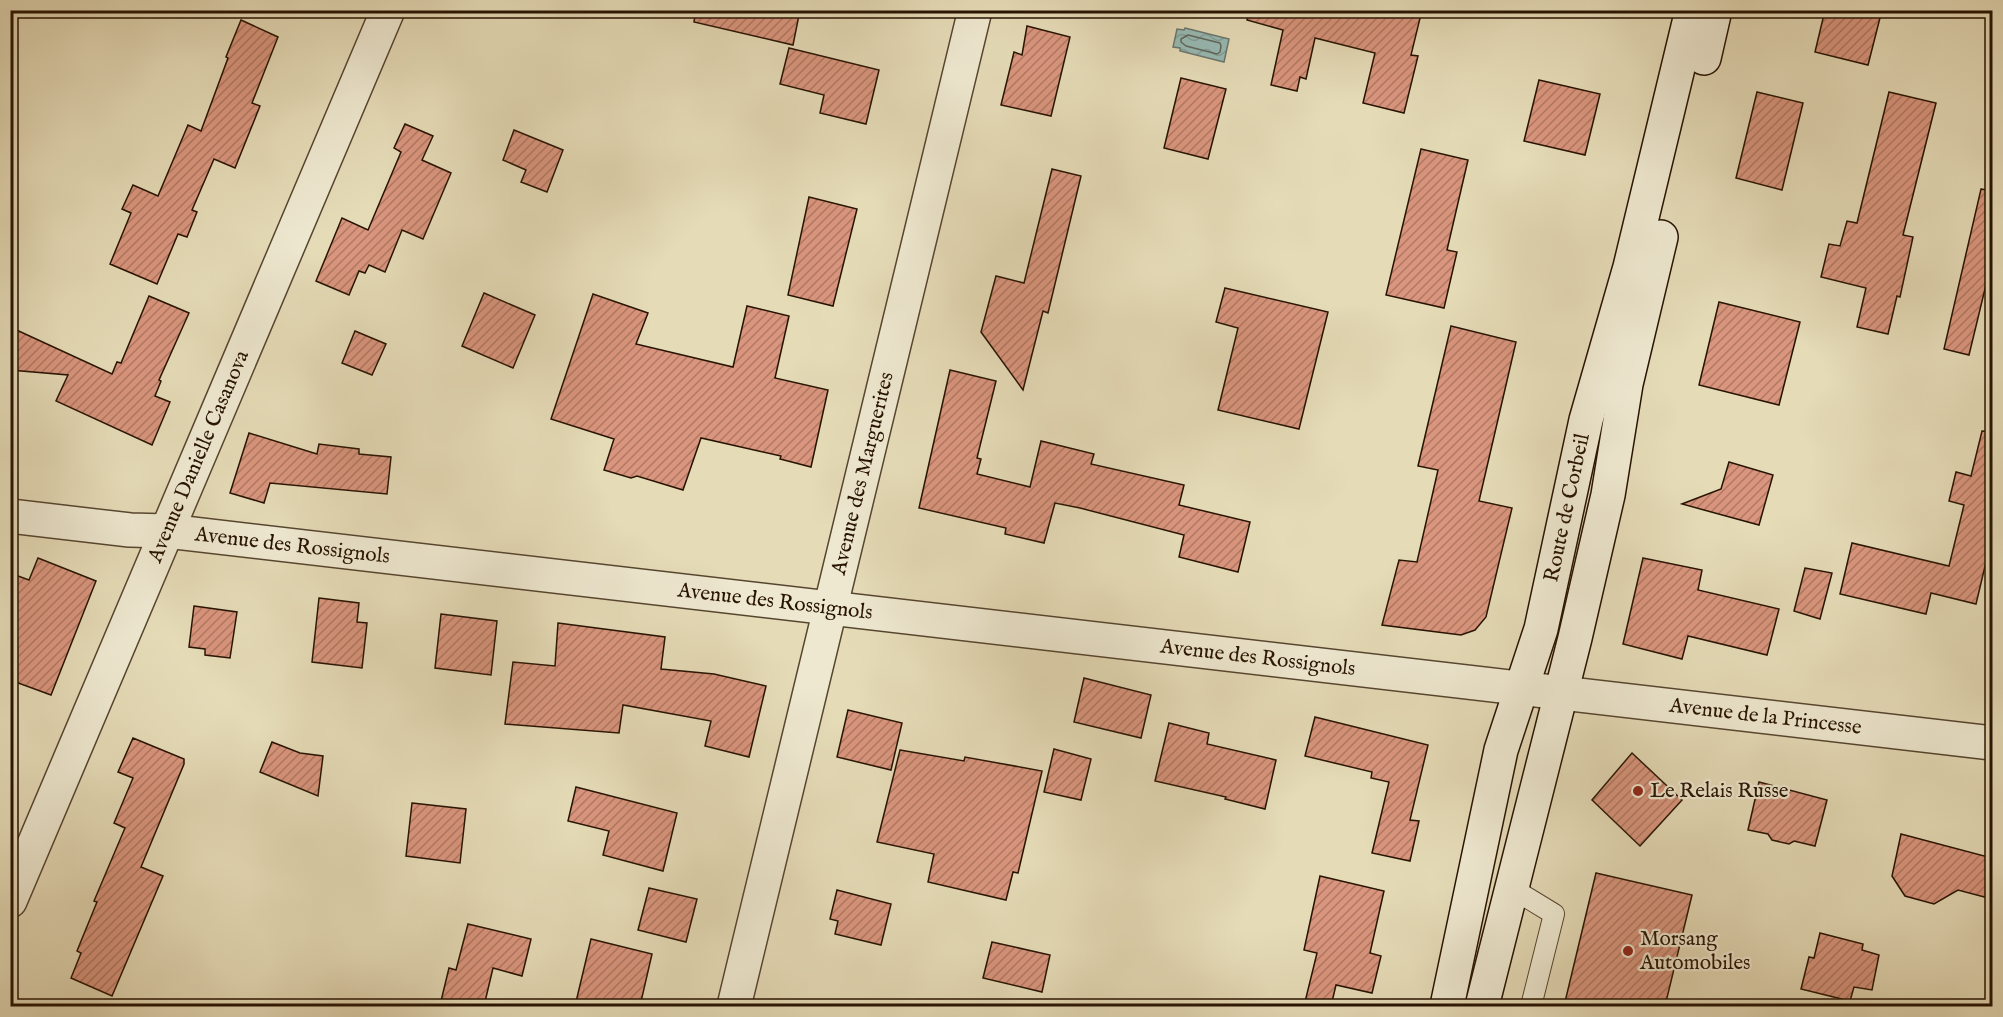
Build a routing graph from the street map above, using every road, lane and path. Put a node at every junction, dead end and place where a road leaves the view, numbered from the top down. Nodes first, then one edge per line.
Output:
1 (388, 10) edge
2 (975, 10) edge
3 (1692, 10) edge
4 (1715, 10) edge
5 (10, 516) edge
6 (167, 531) junction
7 (831, 608) junction
8 (1541, 690) junction
9 (1992, 743) edge
10 (1513, 889) junction
11 (10, 901) edge
12 (734, 1006) edge
13 (1447, 1006) edge
14 (1482, 1006) edge
15 (1531, 1006) edge

1 - 6 street, Avenue Danielle Casanova
2 - 7 street, Avenue des Marguerites
3 - 8 street, Route de Corbeil
4 - 8 street, Route de Corbeil
5 - 6 street, Avenue des Rossignols
6 - 7 street, Avenue des Rossignols
6 - 11 street, Avenue Danielle Casanova
7 - 8 street, Avenue des Rossignols
7 - 12 street, Avenue des Marguerites
8 - 9 street, Avenue de la Princesse
8 - 10 street, Route de Corbeil
8 - 13 street, Route de Corbeil
10 - 14 street, Route de Corbeil
10 - 15 lane

